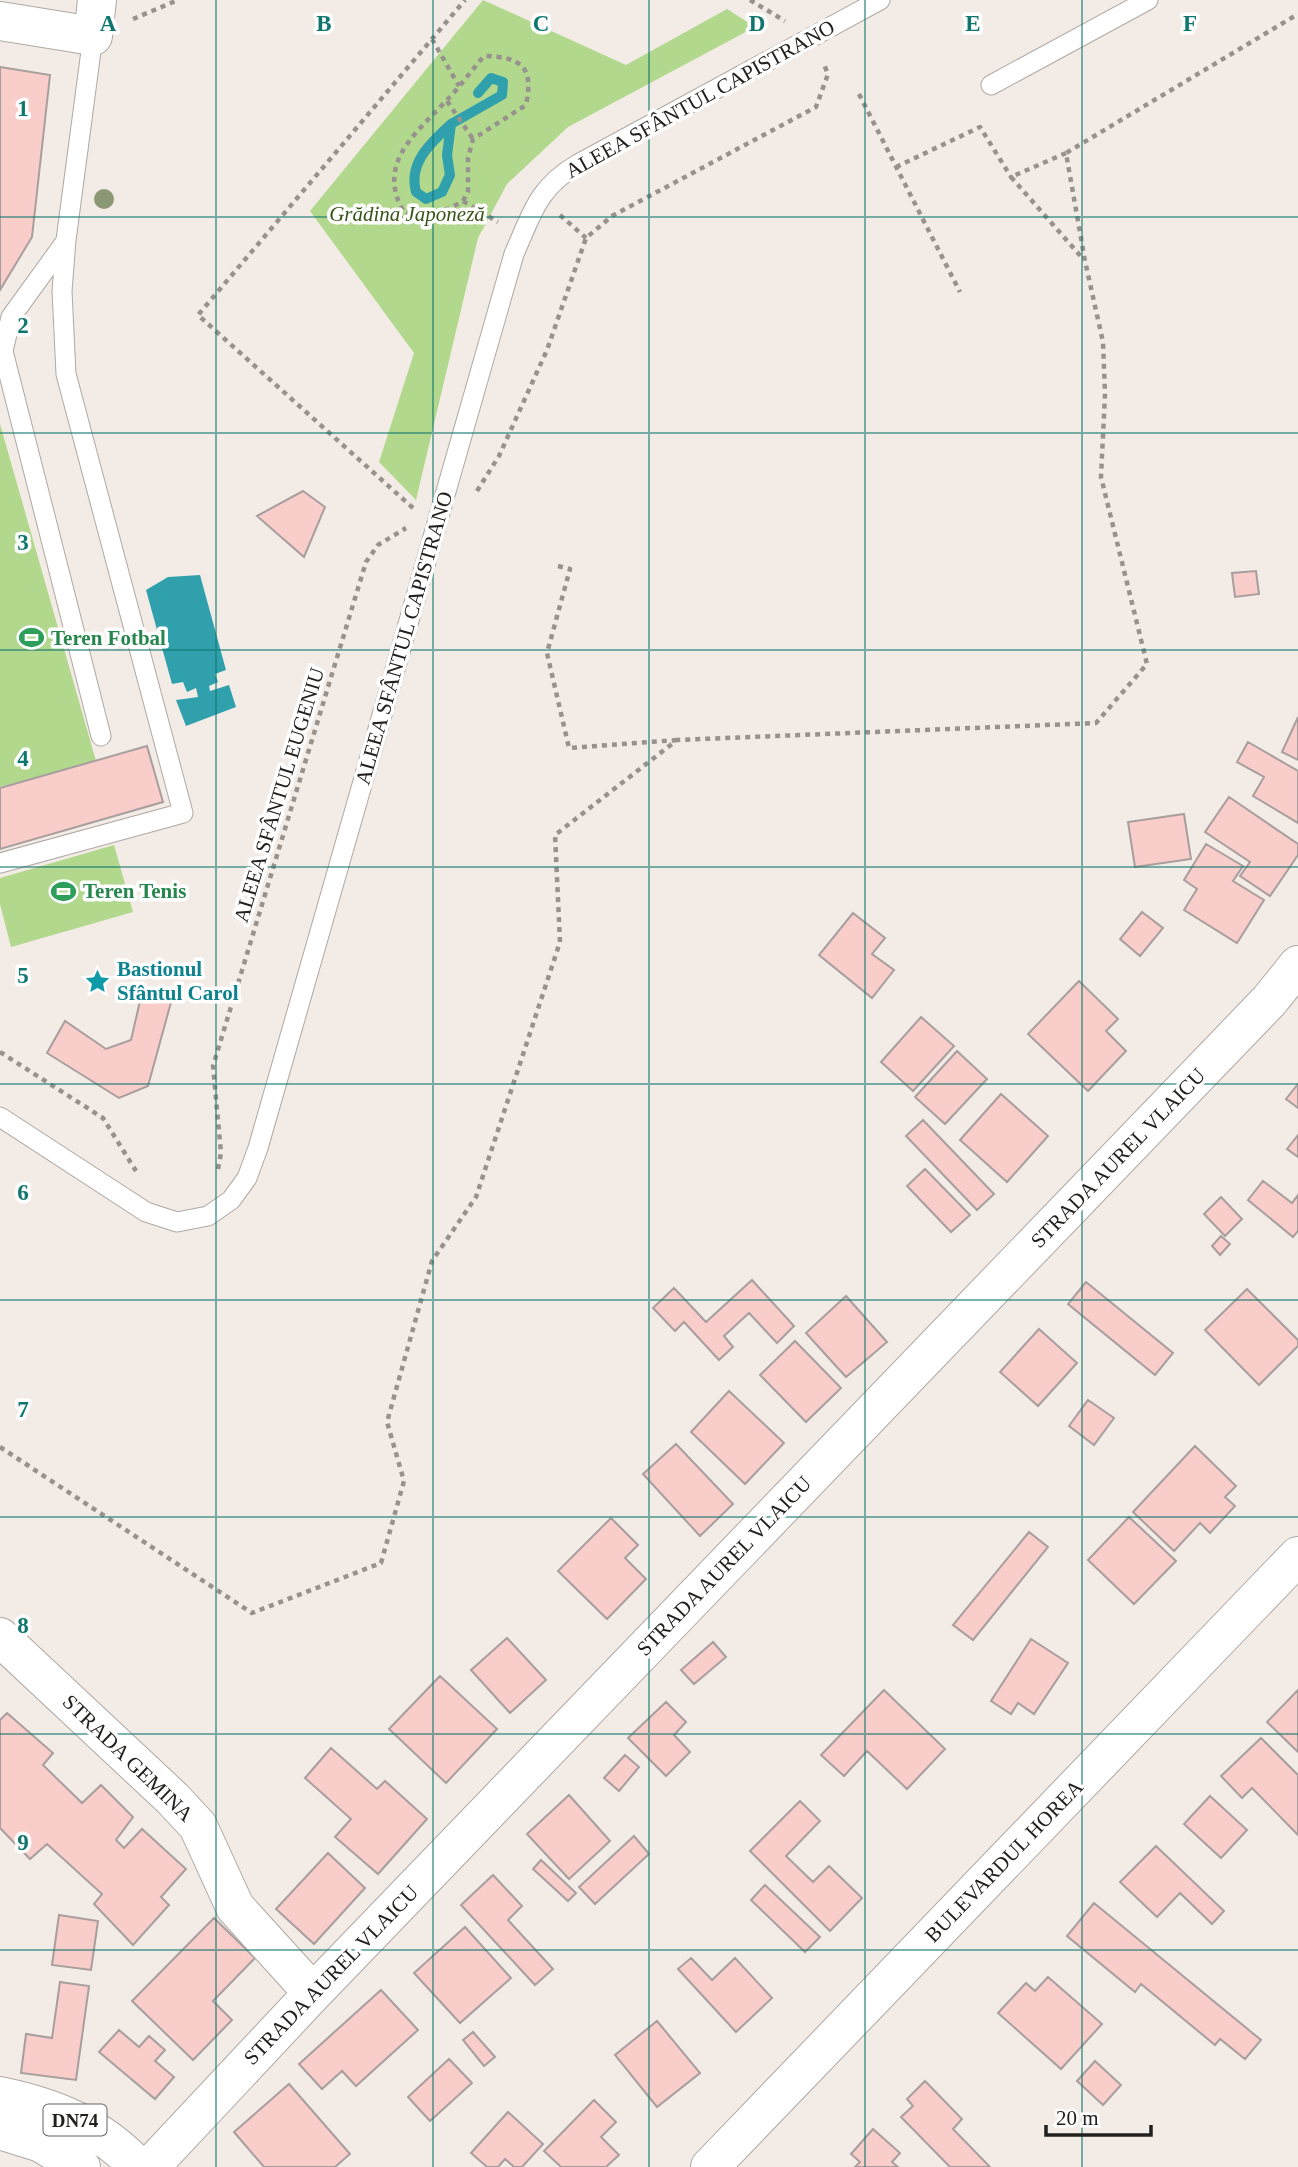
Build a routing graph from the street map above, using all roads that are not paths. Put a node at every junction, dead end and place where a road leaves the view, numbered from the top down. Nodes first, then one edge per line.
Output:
1 (880, 0) edge
2 (1148, 0) edge
3 (95, 18) edge
4 (0, 21) edge
5 (991, 85) dead end
6 (66, 240) junction
7 (6, 320) edge
8 (101, 736) dead end
9 (0, 863) edge
10 (1298, 965) edge
11 (0, 1118) edge
12 (1298, 1556) edge
13 (0, 1637) edge
14 (313, 1993) junction
15 (0, 2096) edge
16 (0, 2130) edge
17 (80, 2167) edge
18 (138, 2167) edge
19 (149, 2167) edge
20 (710, 2167) edge

1 - 11 lane, ALEEA SFÂNTUL CAPISTRANO
2 - 5 lane
3 - 4 street
3 - 6 lane
6 - 7 lane
6 - 9 lane
7 - 8 lane
10 - 14 street, STRADA AUREL VLAICU
12 - 20 street, BULEVARDUL HOREA
13 - 14 street, STRADA GEMINA
14 - 19 street, STRADA AUREL VLAICU
15 - 18 street, DN74
16 - 17 street, DN74

